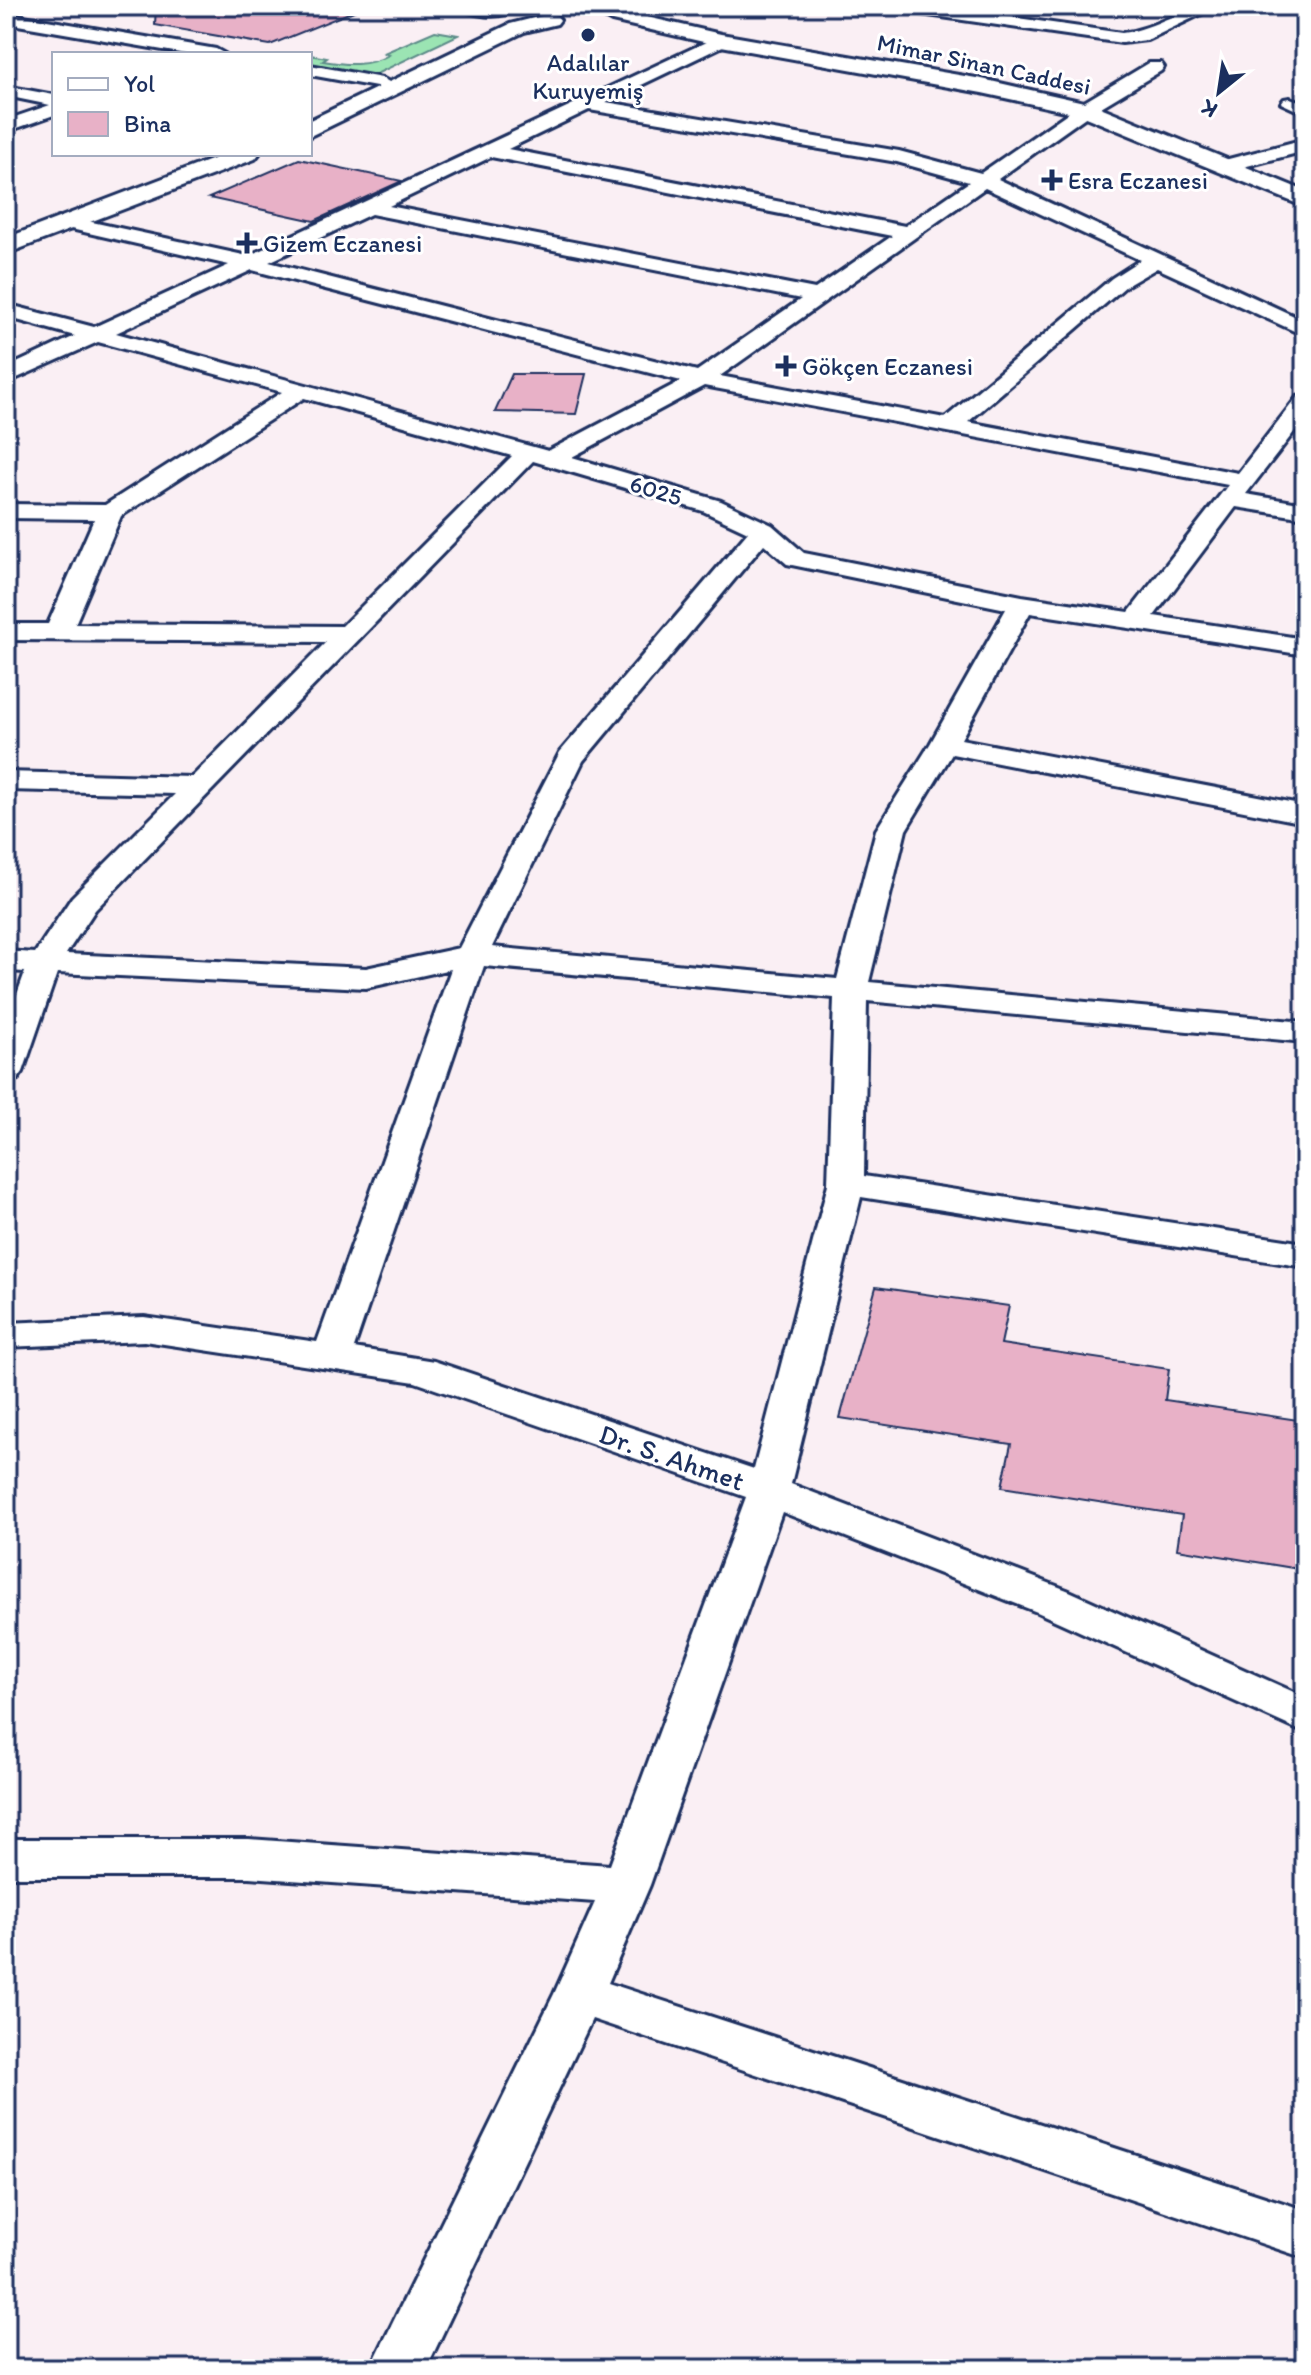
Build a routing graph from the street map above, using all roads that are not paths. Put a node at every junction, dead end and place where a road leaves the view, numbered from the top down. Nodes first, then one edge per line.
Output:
1 (469, 6) edge
2 (901, 6) edge
3 (1210, 6) edge
4 (502, 9) edge
5 (82, 11) dead end
6 (576, 14) edge
7 (6, 18) edge
8 (44, 24) junction
9 (721, 40) junction
10 (205, 52) edge
11 (1155, 67) dead end
12 (312, 70) edge
13 (382, 83) junction
14 (6, 91) edge
15 (52, 100) edge
16 (588, 104) junction
17 (1085, 109) junction
18 (52, 110) edge
19 (312, 114) edge
20 (6, 126) edge
21 (312, 128) edge
22 (1305, 145) edge
23 (489, 151) junction
24 (210, 156) edge
25 (242, 156) edge
26 (1224, 166) junction
27 (984, 180) junction
28 (1305, 200) edge
29 (369, 208) junction
30 (69, 223) junction
31 (6, 233) edge
32 (909, 233) junction
33 (6, 247) edge
34 (1157, 259) junction
35 (249, 263) junction
36 (819, 296) junction
37 (6, 310) edge
38 (1305, 329) edge
39 (94, 333) junction
40 (6, 376) edge
41 (701, 379) junction
42 (301, 390) junction
43 (1305, 402) edge
44 (949, 426) junction
45 (540, 456) junction
46 (1237, 490) junction
47 (6, 511) edge
48 (1305, 511) edge
49 (110, 512) junction
50 (763, 530) junction
51 (1022, 604) junction
52 (1136, 621) junction
53 (6, 632) edge
54 (58, 632) junction
55 (348, 634) junction
56 (1305, 647) edge
57 (944, 744) junction
58 (6, 781) edge
59 (199, 786) junction
60 (1305, 814) edge
61 (472, 955) junction
62 (6, 961) edge
63 (45, 962) junction
64 (851, 990) junction
65 (1305, 1032) edge
66 (6, 1072) edge
67 (846, 1184) junction
68 (1305, 1255) edge
69 (6, 1335) edge
70 (331, 1357) junction
71 (769, 1491) junction
72 (1305, 1716) edge
73 (6, 1858) edge
74 (626, 1885) junction
75 (579, 1994) junction
76 (1305, 2234) edge
77 (398, 2369) edge

1 - 4 main road
2 - 3 street
4 - 6 main road
4 - 13 main road
5 - 8 street
6 - 9 main road
6 - 9 main road, Mimar Sinan Caddesi
6 - 21 main road
7 - 8 street
8 - 10 street
9 - 16 street
9 - 17 main road, Mimar Sinan Caddesi
11 - 17 street
12 - 13 street
13 - 19 main road
14 - 15 street
16 - 23 street
16 - 27 street
17 - 26 main road, Mimar Sinan Caddesi
17 - 27 street
18 - 20 street
22 - 26 street
23 - 29 street
23 - 32 street
24 - 31 main road
25 - 30 main road
26 - 28 main road, Mimar Sinan Caddesi
27 - 32 street
27 - 34 street
29 - 35 street
29 - 36 street
30 - 33 main road
30 - 35 street
32 - 36 street
34 - 38 street
34 - 44 street
35 - 39 street
35 - 41 street
36 - 41 street
37 - 39 street, 6025
39 - 40 street
39 - 42 street, 6025
41 - 44 street
41 - 45 street
42 - 45 street, 6025
42 - 49 street
43 - 46 street
44 - 46 street
45 - 50 street, 6025
45 - 55 street
46 - 48 street
46 - 52 street
47 - 49 street
49 - 54 street
50 - 51 street, 6025
50 - 61 street
51 - 52 street, 6025
51 - 57 street
52 - 56 street, 6025
53 - 54 street
54 - 55 street
55 - 59 street
57 - 60 street
57 - 64 street
58 - 59 street
59 - 63 street
61 - 63 street
61 - 64 street
61 - 70 street
62 - 63 street
63 - 66 street
64 - 65 street
64 - 67 street
67 - 68 street
67 - 71 street
69 - 70 street, Dr. S. Ahmet
70 - 71 street, Dr. S. Ahmet
71 - 72 street, Dr. S. Ahmet
71 - 74 street
73 - 74 street
74 - 75 street
75 - 76 street
75 - 77 street

